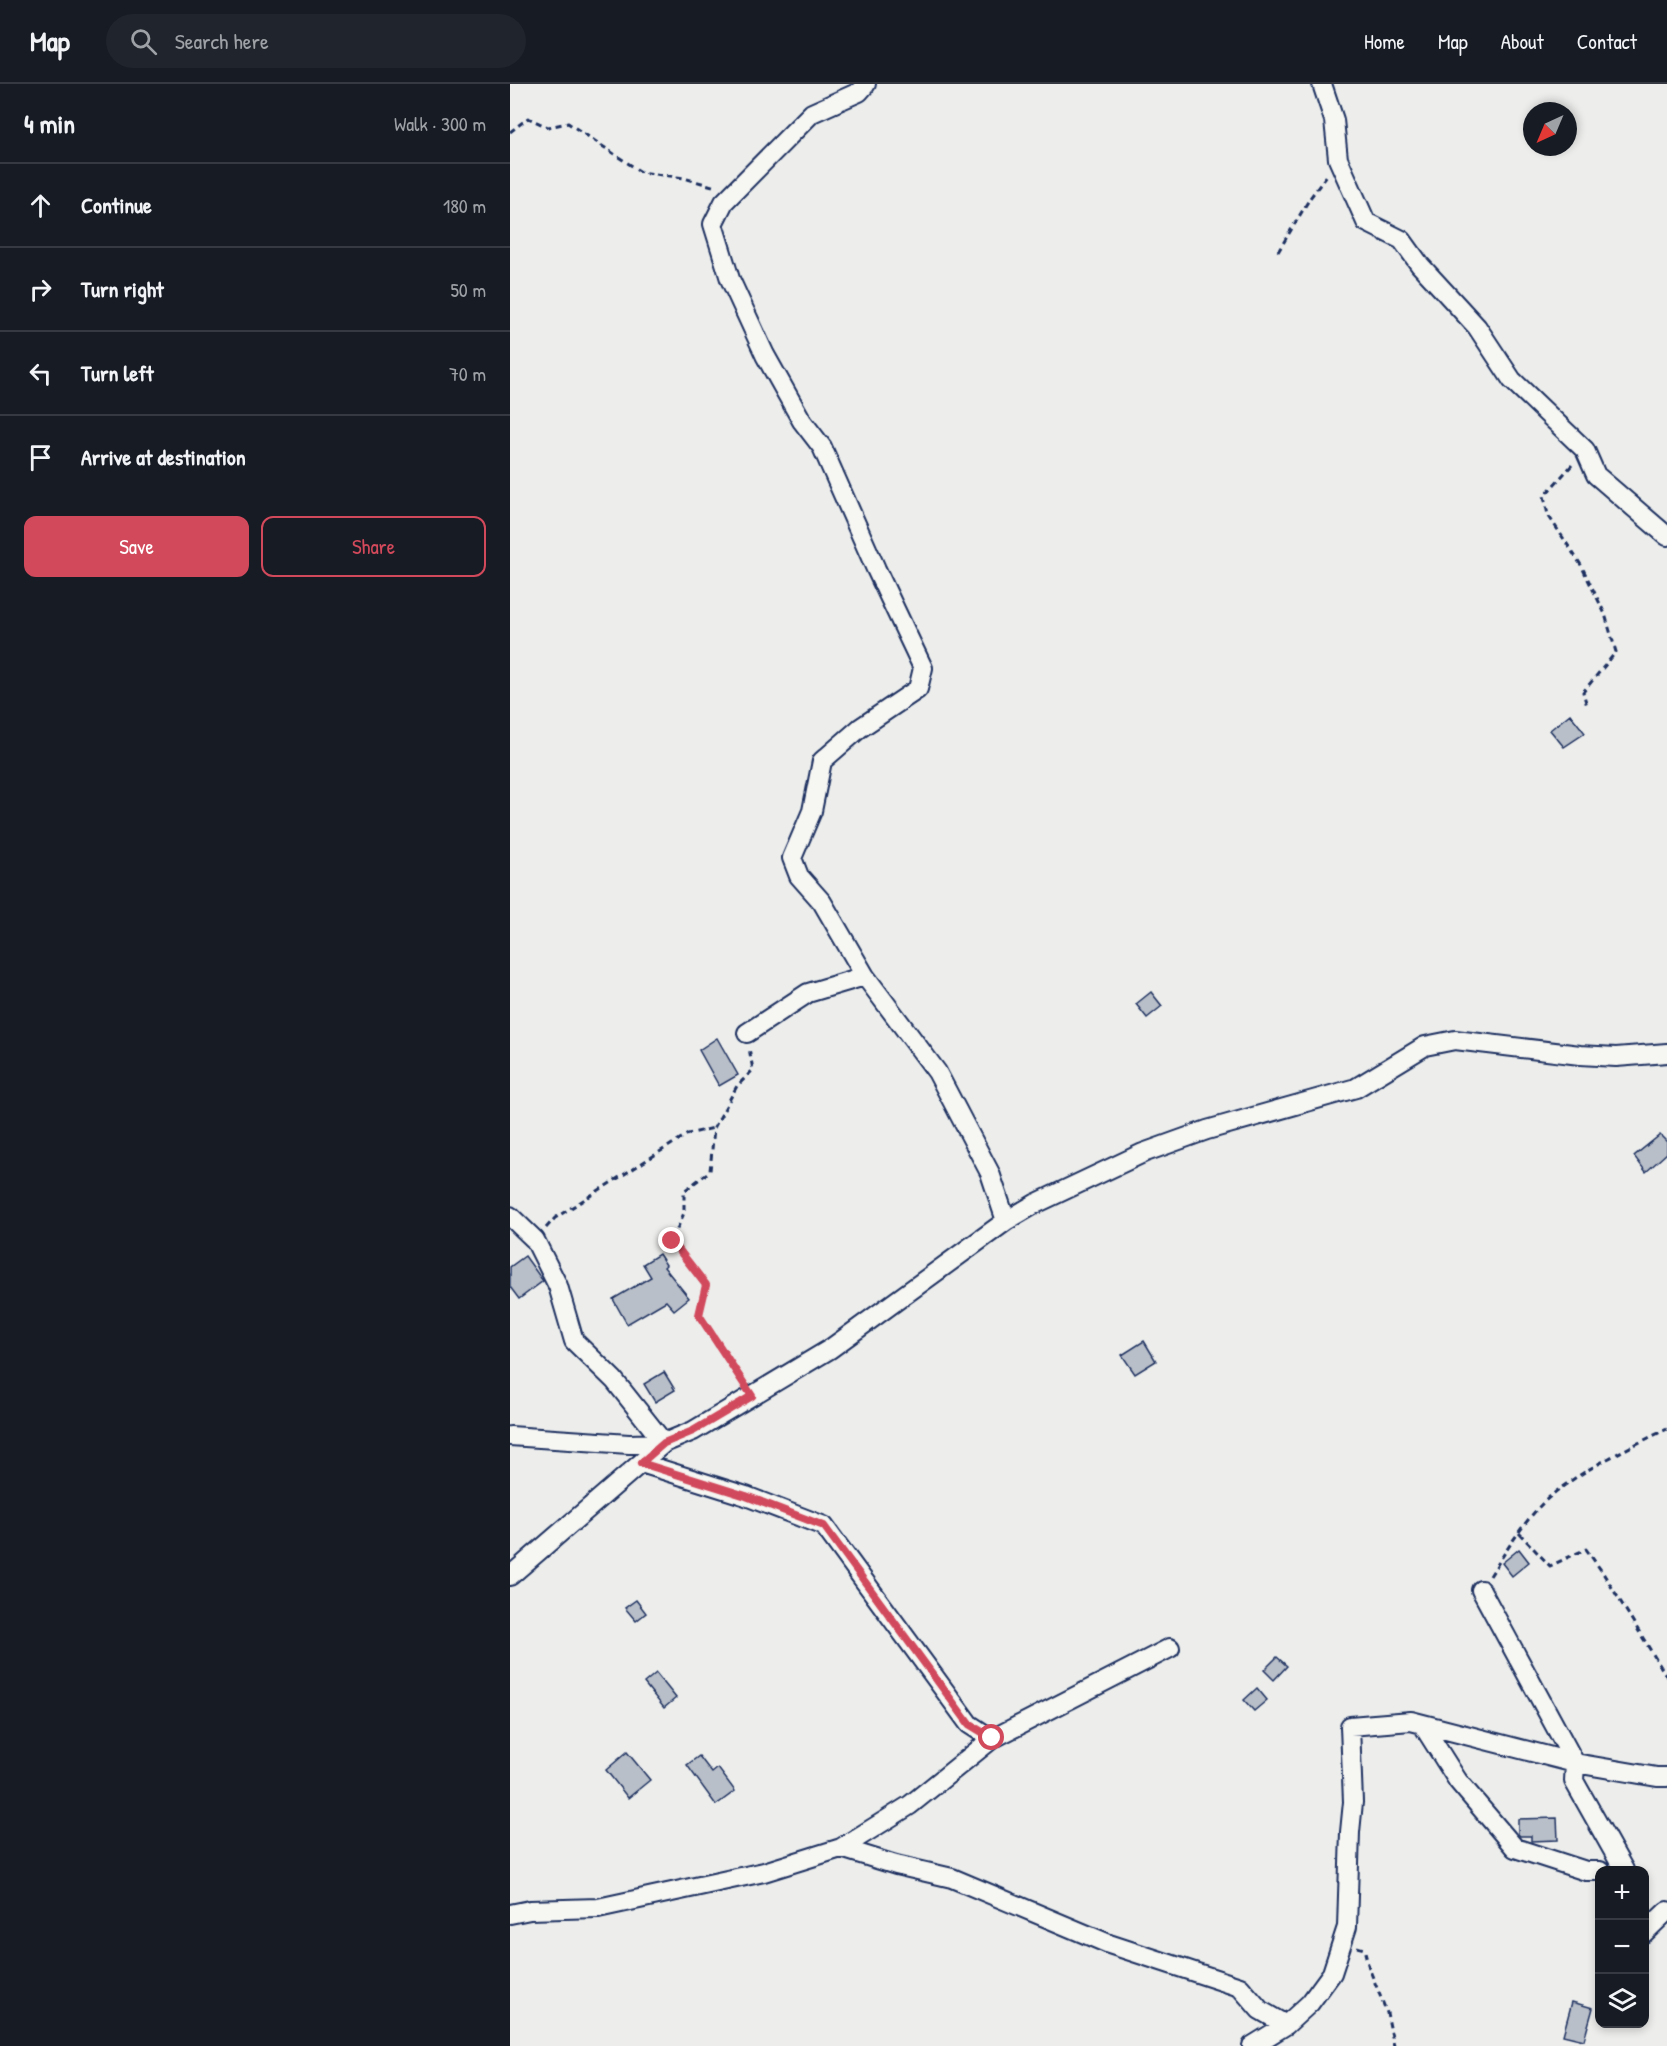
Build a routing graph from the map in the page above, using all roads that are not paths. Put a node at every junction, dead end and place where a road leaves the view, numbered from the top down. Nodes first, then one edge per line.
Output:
1 (866, 84) edge
2 (1322, 84) edge
3 (1667, 536) edge
4 (865, 976) junction
5 (747, 1033) road end
6 (1667, 1053) edge
7 (510, 1216) edge
8 (1006, 1221) junction
9 (510, 1436) edge
10 (664, 1443) junction
11 (641, 1463) junction
12 (510, 1576) edge
13 (1481, 1590) road end
14 (1170, 1648) dead end
15 (1422, 1724) junction
16 (992, 1738) junction
17 (1575, 1763) junction
18 (1667, 1777) edge
19 (841, 1848) junction
20 (1622, 1866) edge
21 (1595, 1871) edge
22 (1667, 1911) edge
23 (510, 1914) edge
24 (1649, 1928) edge
25 (1286, 2025) junction
26 (1252, 2046) edge

1 - 4 street
2 - 3 street
4 - 5 street
4 - 8 street
6 - 8 street
7 - 10 street
8 - 10 street
9 - 10 street
10 - 11 street
11 - 12 street
11 - 16 street
13 - 17 street
14 - 16 street
15 - 17 street
15 - 21 street
15 - 25 street
16 - 19 street
17 - 18 street
17 - 20 street
19 - 23 street
19 - 25 street
22 - 24 street
25 - 26 street

